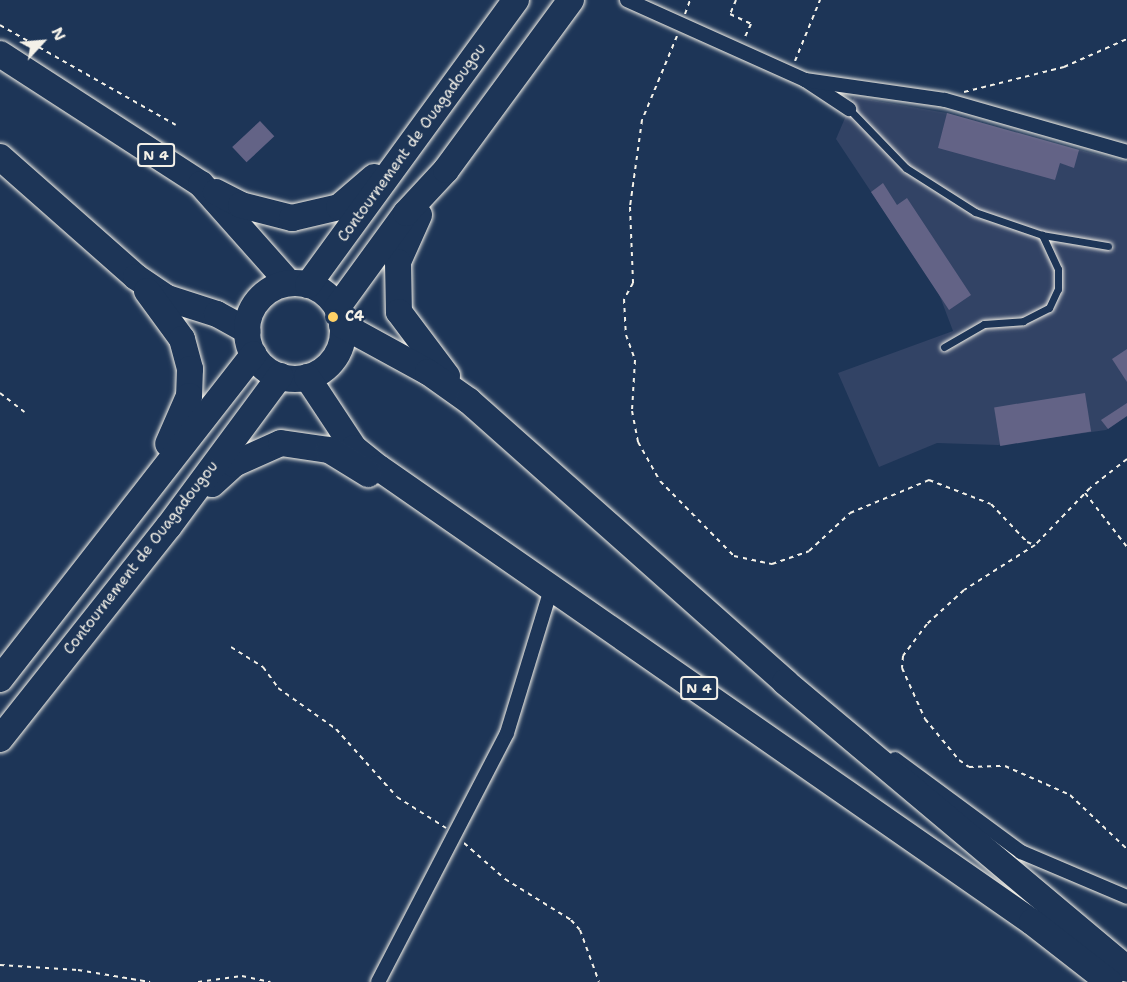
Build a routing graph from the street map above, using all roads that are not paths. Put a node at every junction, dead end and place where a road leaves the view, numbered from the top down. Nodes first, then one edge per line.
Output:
1 (516, 0) edge
2 (571, 0) edge
3 (627, 0) edge
4 (0, 54) edge
5 (805, 80) junction
6 (849, 109) joint
7 (411, 142) junction
8 (1127, 152) edge
9 (0, 157) edge
10 (446, 170) junction
11 (201, 184) junction
12 (1042, 234) junction
13 (1108, 246) dead end
14 (136, 277) junction
15 (298, 284) junction
16 (340, 316) junction
17 (251, 342) junction
18 (944, 347) dead end
19 (280, 376) junction
20 (307, 377) junction
21 (469, 401) junction
22 (137, 497) junction
23 (429, 503) junction
24 (169, 526) junction
25 (552, 586) junction
26 (0, 679) edge
27 (861, 735) dead end
28 (0, 739) edge
29 (1127, 897) edge
30 (1127, 969) edge
31 (378, 982) edge
32 (1109, 982) edge

1 - 7 highway, Contournement de Ouagadougou
2 - 10 highway
3 - 5 street
4 - 11 highway, N 4
5 - 6 street
5 - 8 street
6 - 12 lane
7 - 11 highway
7 - 15 highway, Contournement de Ouagadougou
9 - 14 highway
10 - 16 highway
10 - 21 highway
11 - 15 highway, N 4
12 - 13 lane
12 - 18 lane
14 - 17 highway
14 - 22 highway
15 - 16 highway, N 4
15 - 17 highway
16 - 20 highway
16 - 21 highway, N 4
17 - 19 highway
17 - 22 highway
19 - 20 highway
19 - 24 highway, Contournement de Ouagadougou
20 - 23 highway, N 4
21 - 30 highway, N 4
22 - 26 highway
23 - 24 highway
23 - 25 highway, N 4
24 - 28 highway, Contournement de Ouagadougou
25 - 31 street
25 - 32 highway, N 4
27 - 29 street

